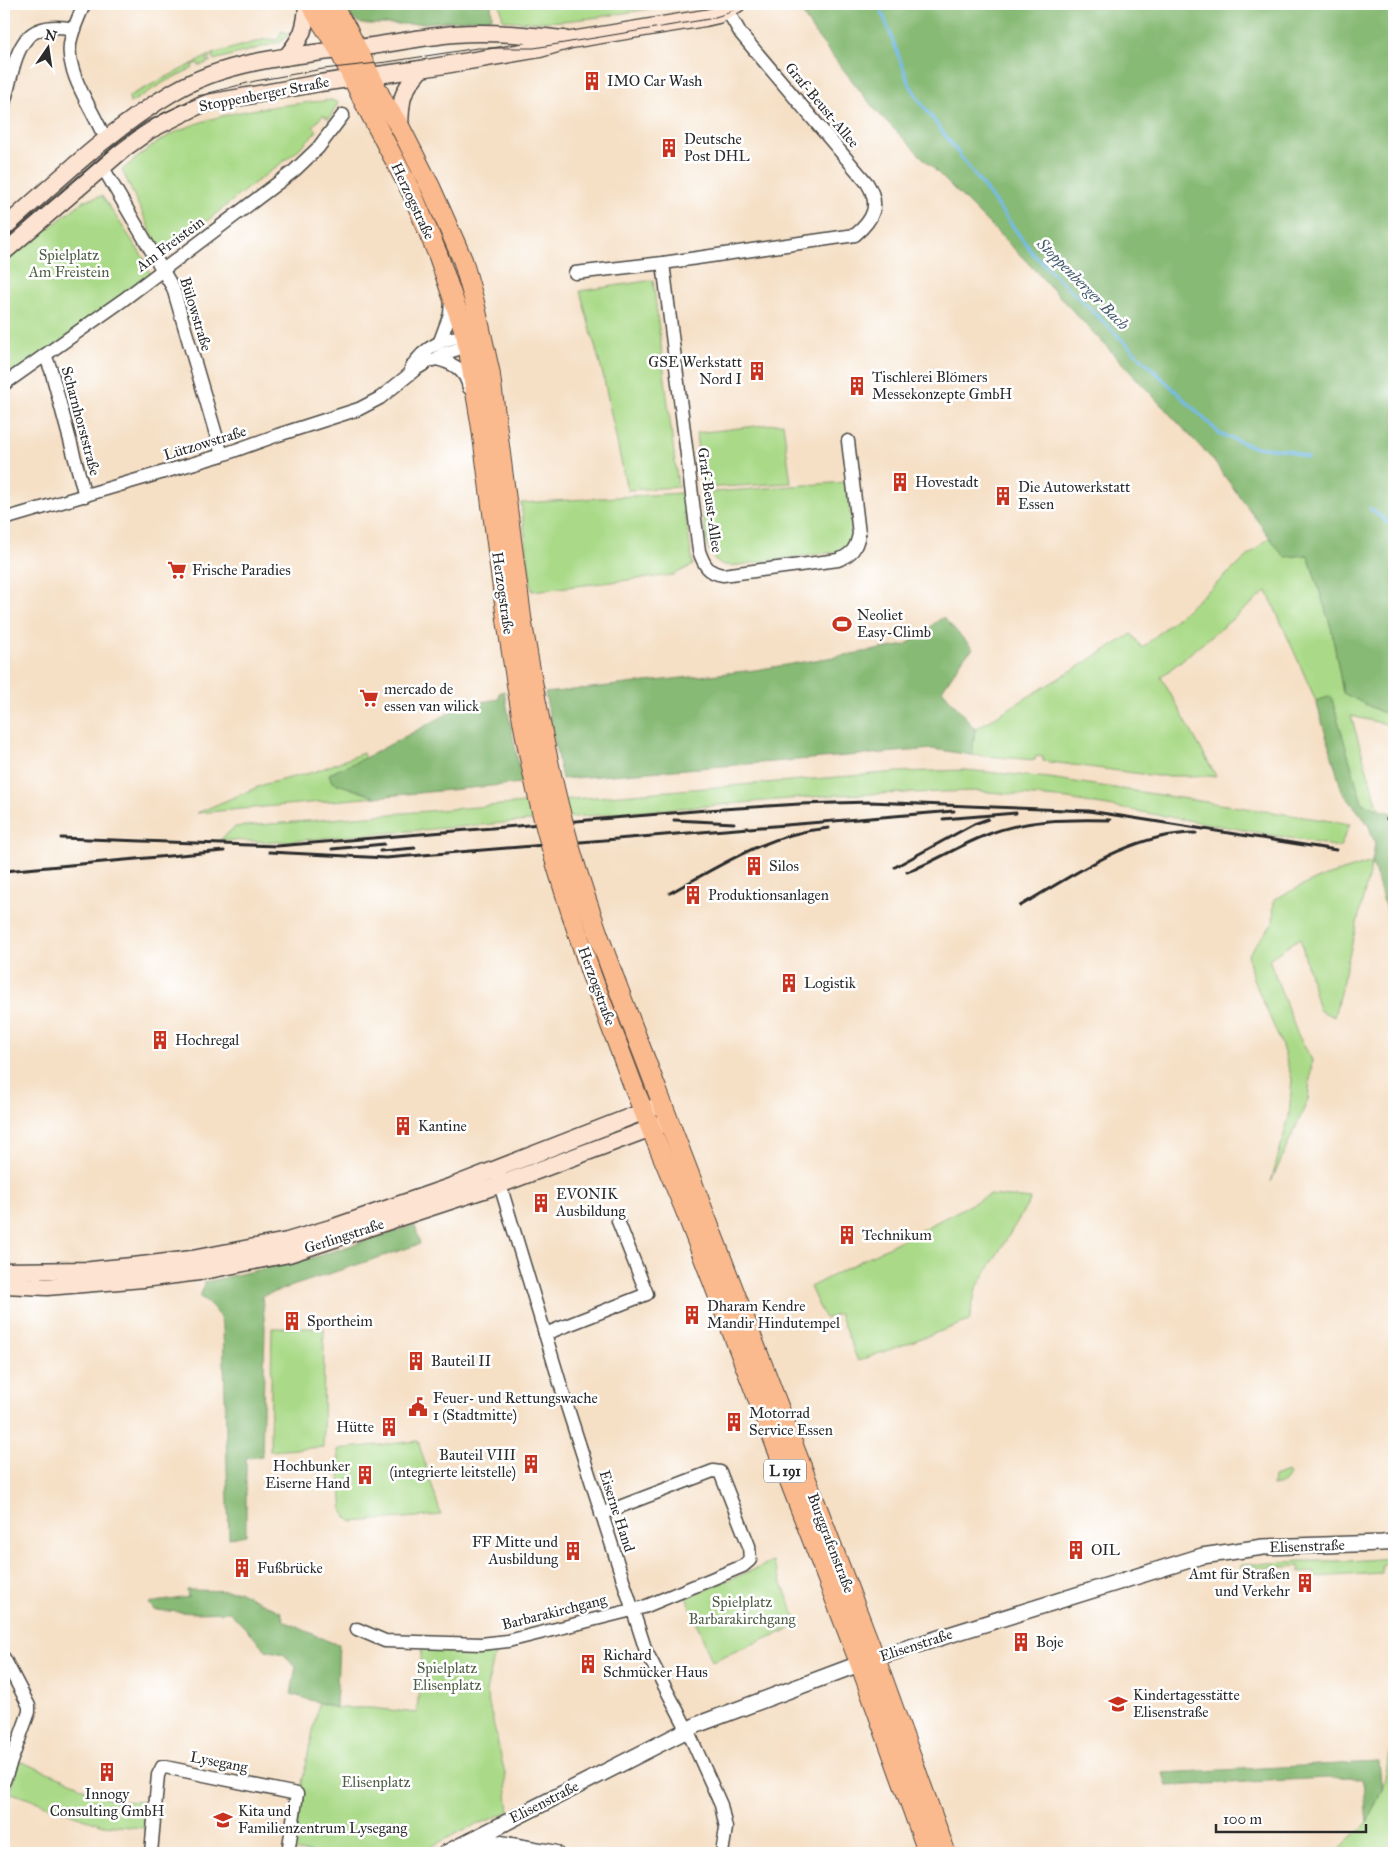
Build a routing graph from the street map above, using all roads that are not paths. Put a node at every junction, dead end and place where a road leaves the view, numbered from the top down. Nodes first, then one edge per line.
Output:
1 (84, 4) edge
2 (309, 4) edge
3 (331, 4) edge
4 (732, 7) edge
5 (74, 29) junction
6 (571, 40) junction
7 (286, 57) junction
8 (355, 63) junction
9 (422, 69) junction
10 (4, 103) edge
11 (343, 115) dead end
12 (400, 128) junction
13 (108, 138) junction
14 (102, 166) junction
15 (4, 228) edge
16 (4, 252) edge
17 (663, 263) junction
18 (163, 268) junction
19 (575, 273) dead end
20 (452, 296) junction
21 (472, 339) junction
22 (440, 341) junction
23 (45, 356) junction
24 (436, 359) junction
25 (406, 377) junction
26 (4, 384) edge
27 (481, 424) junction
28 (848, 441) dead end
29 (222, 455) junction
30 (84, 496) junction
31 (4, 519) edge
32 (514, 622) junction
33 (657, 1111) junction
34 (496, 1168) junction
35 (499, 1184) junction
36 (618, 1221) dead end
37 (4, 1271) edge
38 (4, 1285) edge
39 (545, 1334) junction
40 (601, 1514) junction
41 (1394, 1542) edge
42 (631, 1609) junction
43 (357, 1629) dead end
44 (4, 1658) edge
45 (867, 1661) junction
46 (687, 1729) junction
47 (4, 1781) edge
48 (466, 1842) junction
49 (508, 1844) junction
50 (151, 1853) edge
51 (288, 1853) edge
52 (446, 1853) edge
53 (481, 1853) edge
54 (555, 1853) edge
55 (722, 1853) edge
56 (928, 1853) edge
57 (946, 1853) edge

1 - 5 street
2 - 7 main road
2 - 8 main road
3 - 8 main road
4 - 6 main road, Stoppenberger Straße
4 - 17 street, Graf-Beust-Allee
5 - 10 street
5 - 13 street
6 - 8 main road, Stoppenberger Straße
6 - 9 main road, Stoppenberger Straße
7 - 8 main road, Stoppenberger Straße
7 - 13 main road, Stoppenberger Straße
8 - 9 main road, Stoppenberger Straße
8 - 12 main road, Herzogstraße
8 - 14 main road, Stoppenberger Straße
8 - 20 main road, Herzogstraße
9 - 12 main road
11 - 18 street, Am Freistein
12 - 21 main road, Herzogstraße
13 - 15 main road, Stoppenberger Straße
14 - 16 main road, Stoppenberger Straße
14 - 18 street, Bülowstraße
17 - 19 street, Graf-Beust-Allee
17 - 28 street, Graf-Beust-Allee
18 - 23 street, Am Freistein
18 - 29 street, Bülowstraße
20 - 21 main road, Herzogstraße
20 - 22 street
21 - 22 street, Lützowstraße
21 - 24 street, Lützowstraße
21 - 27 main road, Herzogstraße
21 - 32 main road, Herzogstraße
22 - 25 street, Lützowstraße
23 - 26 street, Am Freistein
23 - 30 street, Scharnhorststraße
24 - 25 street, Lützowstraße
24 - 27 street
25 - 29 street, Lützowstraße
27 - 32 main road, Herzogstraße
29 - 30 street, Lützowstraße
30 - 31 street, Lützowstraße
32 - 33 main road, Herzogstraße, bridge
32 - 33 main road, Herzogstraße, bridge
33 - 34 main road, Gerlingstraße
33 - 35 main road, Gerlingstraße
33 - 45 main road, Burggrafenstraße / L 191
34 - 35 street, Eiserne Hand
34 - 37 main road, Gerlingstraße
35 - 38 main road, Gerlingstraße
35 - 39 street, Eiserne Hand
36 - 39 street
39 - 40 street, Eiserne Hand
40 - 42 street, Eiserne Hand
40 - 42 street, Barbarakirchgang
41 - 45 street, Elisenstraße
42 - 43 street, Barbarakirchgang
42 - 46 street, Eiserne Hand
44 - 47 street
45 - 46 street, Elisenstraße
45 - 56 main road, Burggrafenstraße / L 191
45 - 57 main road, Burggrafenstraße / L 191
46 - 48 street, Elisenstraße
46 - 55 street, Eiserne Hand
48 - 49 street
48 - 52 street
49 - 53 street
49 - 54 street
50 - 51 street, Lysegang

